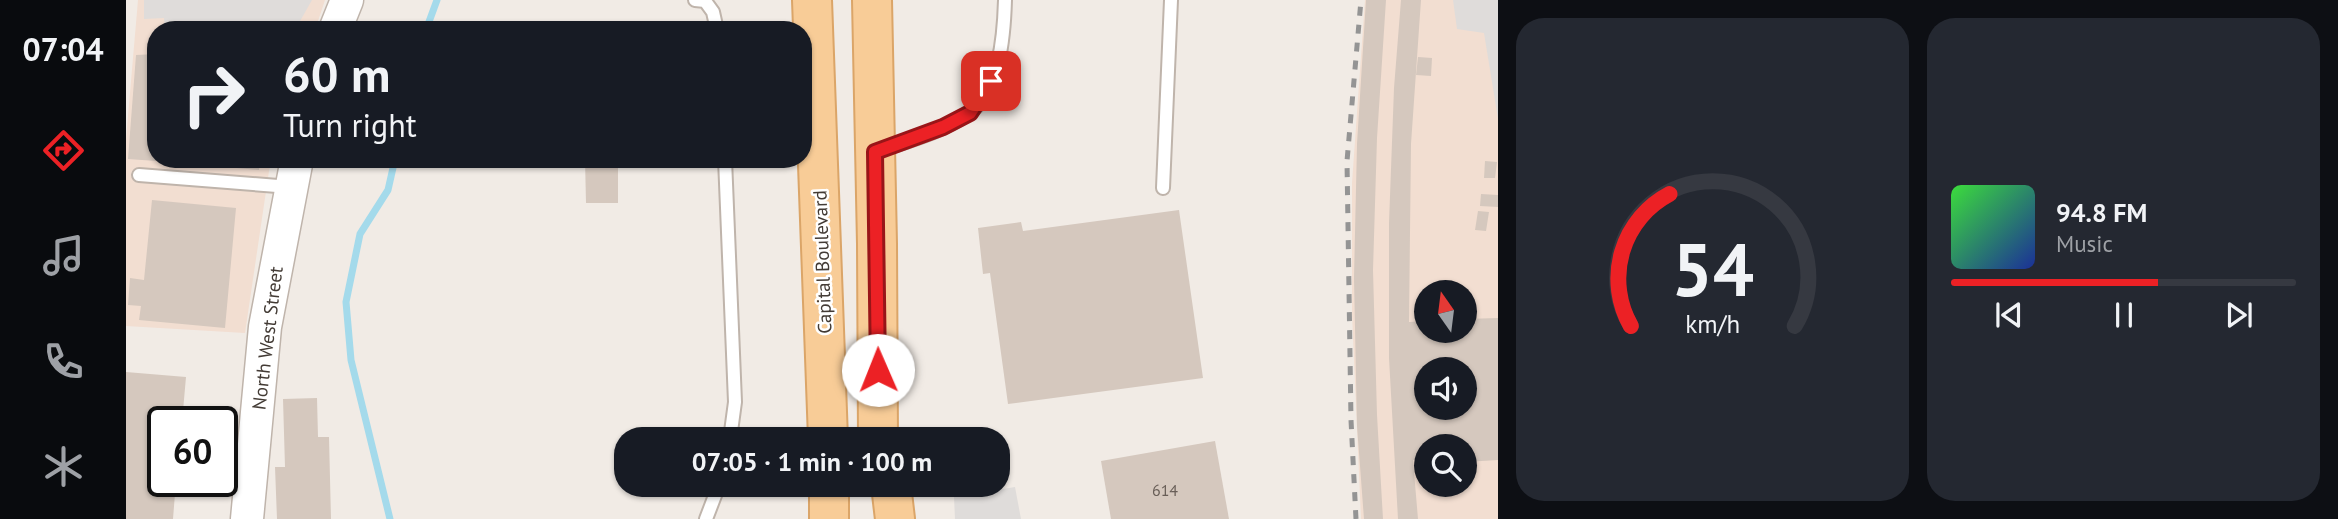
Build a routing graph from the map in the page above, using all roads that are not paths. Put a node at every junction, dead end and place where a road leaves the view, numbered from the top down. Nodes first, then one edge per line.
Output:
1 (347, 0) edge
2 (695, 0) edge
3 (812, 0) edge
4 (872, 0) edge
5 (1005, 0) edge
6 (1171, 0) edge
7 (339, 21) edge
8 (715, 21) edge
9 (875, 152) junction
10 (725, 168) edge
11 (293, 173) edge
12 (139, 175) dead end
13 (1163, 188) dead end
14 (877, 337) junction
15 (732, 427) edge
16 (828, 427) edge
17 (878, 427) edge
18 (885, 427) edge
19 (714, 497) edge
20 (829, 497) edge
21 (878, 497) edge
22 (892, 497) edge
23 (247, 519) edge
24 (706, 519) edge
25 (829, 519) edge
26 (878, 519) edge
27 (895, 519) edge

1 - 7 street
2 - 8 lane
3 - 16 main road, Capital Boulevard
4 - 9 main road
5 - 9 lane
6 - 13 lane
9 - 14 main road
10 - 15 lane
11 - 12 lane
11 - 23 street, North West Street
14 - 17 main road
14 - 18 main road
19 - 24 lane
20 - 25 main road
21 - 26 main road
22 - 27 main road

